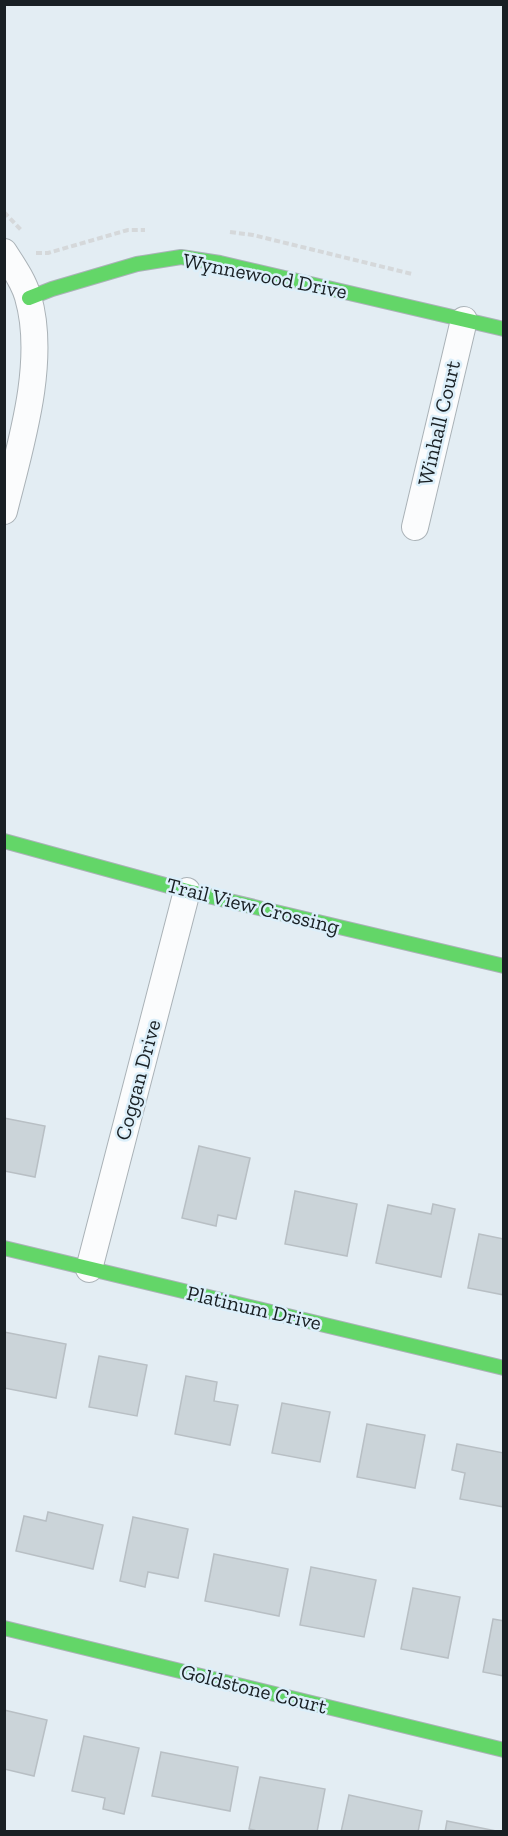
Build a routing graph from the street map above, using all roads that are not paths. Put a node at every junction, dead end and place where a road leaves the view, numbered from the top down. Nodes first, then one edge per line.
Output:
1 (4, 252) edge
2 (28, 298) junction
3 (464, 320) junction
4 (504, 329) edge
5 (4, 511) edge
6 (415, 527) dead end
7 (4, 841) edge
8 (188, 891) junction
9 (504, 966) edge
10 (4, 1248) edge
11 (89, 1269) junction
12 (504, 1368) edge
13 (4, 1628) edge
14 (504, 1750) edge

1 - 2 street
2 - 3 street, Wynnewood Drive
2 - 5 street
3 - 4 street, Wynnewood Drive
3 - 6 street, Winhall Court
7 - 8 street, Trail View Crossing
8 - 9 street, Trail View Crossing
8 - 11 street, Coggan Drive
10 - 11 street, Platinum Drive
11 - 12 street, Platinum Drive
13 - 14 street, Goldstone Court

